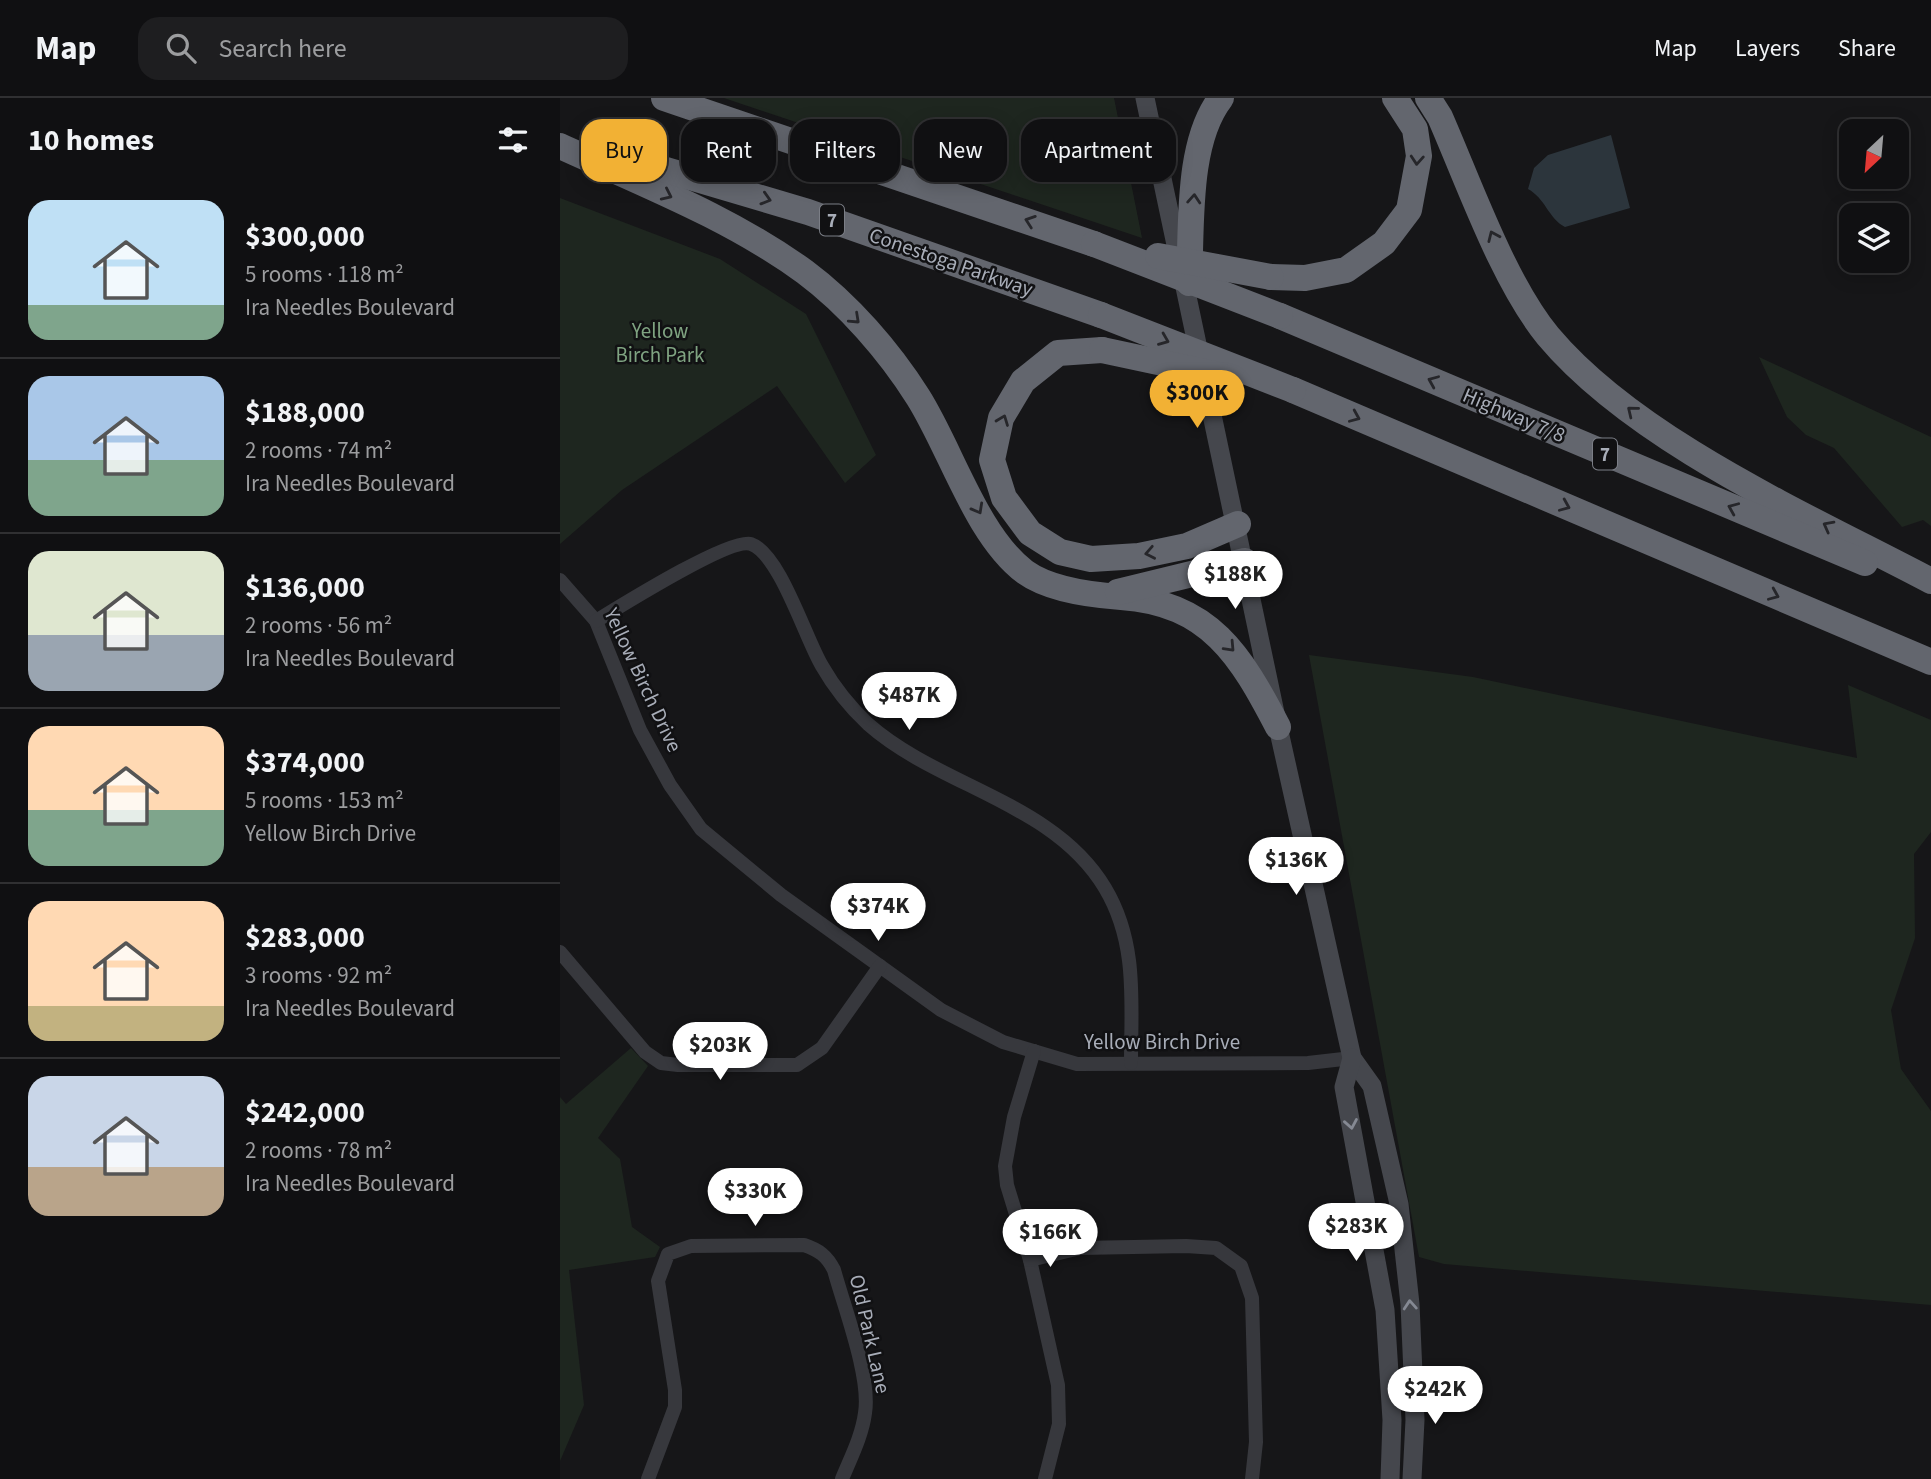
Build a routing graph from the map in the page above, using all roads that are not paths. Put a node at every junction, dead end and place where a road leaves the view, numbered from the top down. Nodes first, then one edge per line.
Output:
1 (664, 98) edge
2 (1145, 98) edge
3 (1221, 98) edge
4 (1395, 98) edge
5 (1428, 98) edge
6 (560, 138) edge
7 (560, 146) edge
8 (1094, 244) junction
9 (1188, 291) junction
10 (1293, 390) junction
11 (1238, 524) junction
12 (1245, 561) junction
13 (560, 580) edge
14 (1931, 582) edge
15 (1931, 592) edge
16 (1103, 596) junction
17 (596, 621) junction
18 (1931, 662) edge
19 (1278, 727) junction
20 (560, 952) edge
21 (880, 966) junction
22 (1034, 1051) junction
23 (1352, 1058) junction
24 (1131, 1063) junction
25 (1030, 1260) junction
26 (648, 1479) edge
27 (842, 1479) edge
28 (1045, 1479) edge
29 (1252, 1479) edge
30 (1390, 1479) edge
31 (1412, 1479) edge

8 -> 1 highway, 7
2 - 9 main road
9 -> 3 highway
4 -> 8 highway, bridge
14 -> 5 highway
6 -> 10 highway, Conestoga Parkway / 7, bridge
7 -> 16 highway
15 -> 8 highway, Highway 7/8 / 7, bridge
9 - 11 main road
11 -> 10 highway, bridge
10 -> 18 highway, 7
11 - 12 main road
12 - 16 highway
12 - 19 main road
13 - 17 street, Yellow Birch Drive
16 -> 19 highway
17 - 21 street, Yellow Birch Drive
17 - 24 street
19 - 23 main road
20 - 21 street
21 - 22 street, Yellow Birch Drive
22 - 24 street, Yellow Birch Drive
22 - 25 street
23 - 24 street, Yellow Birch Drive
23 -> 30 main road
31 -> 23 main road
25 - 28 street
25 - 29 street
26 - 27 street, Old Park Lane

